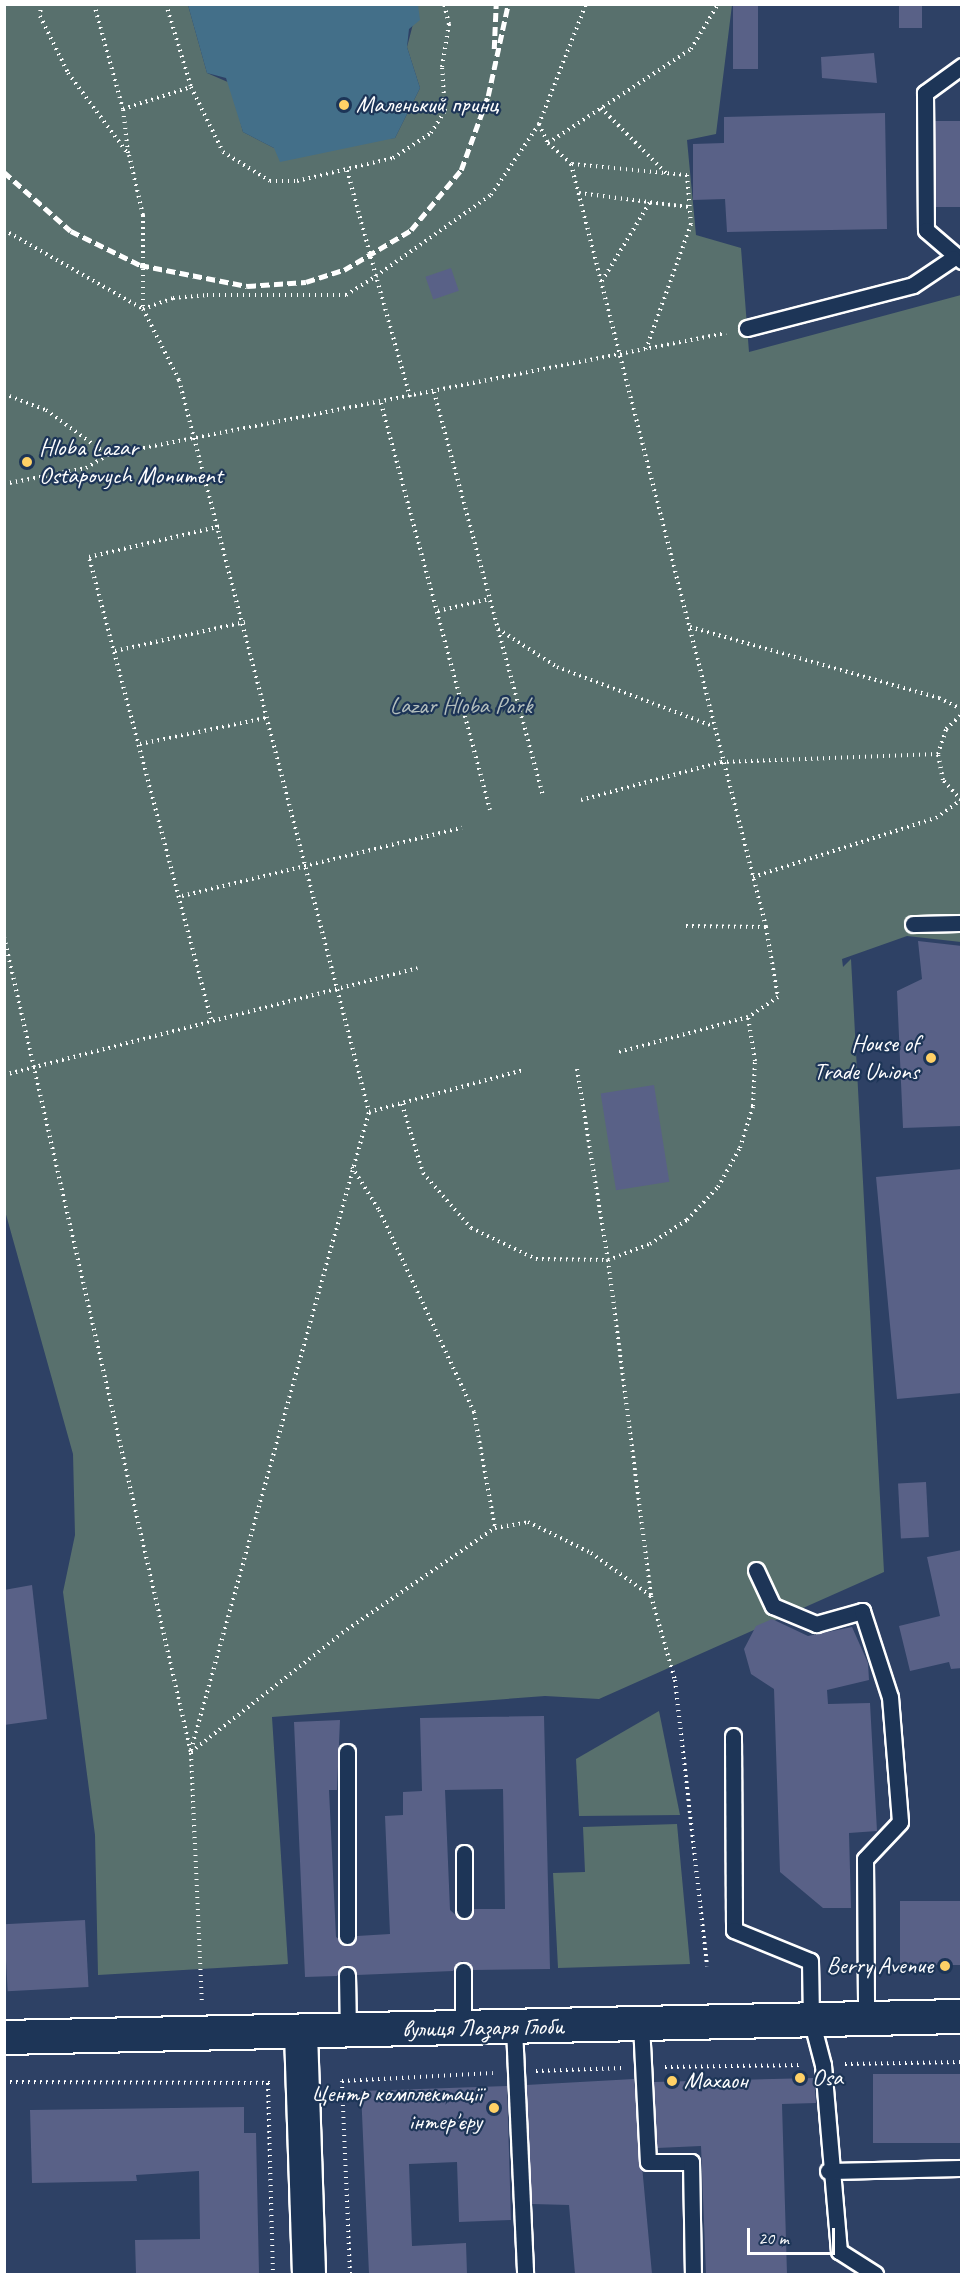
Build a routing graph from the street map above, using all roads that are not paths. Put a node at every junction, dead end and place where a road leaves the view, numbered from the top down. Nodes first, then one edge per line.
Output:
1 (962, 66) edge
2 (957, 259) edge
3 (747, 328) road end
4 (962, 923) edge
5 (914, 924) dead end
6 (756, 1570) dead end
7 (733, 1736) dead end
8 (347, 1752) dead end
9 (464, 1853) dead end
10 (464, 1910) dead end
11 (347, 1936) dead end
12 (463, 1971) dead end
13 (347, 1976) dead end
14 (962, 2016) edge
15 (866, 2018) junction
16 (811, 2019) junction
17 (641, 2024) junction
18 (514, 2028) junction
19 (463, 2029) junction
20 (348, 2032) junction
21 (301, 2033) junction
22 (4, 2037) edge
23 (962, 2168) edge
24 (828, 2171) junction
25 (309, 2274) edge
26 (525, 2274) edge
27 (693, 2274) edge
28 (875, 2274) edge

1 - 2 lane
2 - 3 lane
4 - 5 lane
6 - 15 lane
7 - 16 lane
8 - 11 lane
9 - 10 lane
12 - 19 lane
13 - 20 lane
14 - 15 main road, вулиця Лазаря Глоби
15 - 16 main road, вулиця Лазаря Глоби
16 - 17 main road, вулиця Лазаря Глоби
16 - 24 lane
17 - 18 main road, вулиця Лазаря Глоби
17 - 27 lane
18 - 19 main road, вулиця Лазаря Глоби
18 - 26 lane
19 - 20 main road, вулиця Лазаря Глоби
20 - 21 main road, вулиця Лазаря Глоби
21 - 22 main road, вулиця Лазаря Глоби
21 - 25 street
23 - 24 lane
24 - 28 lane

